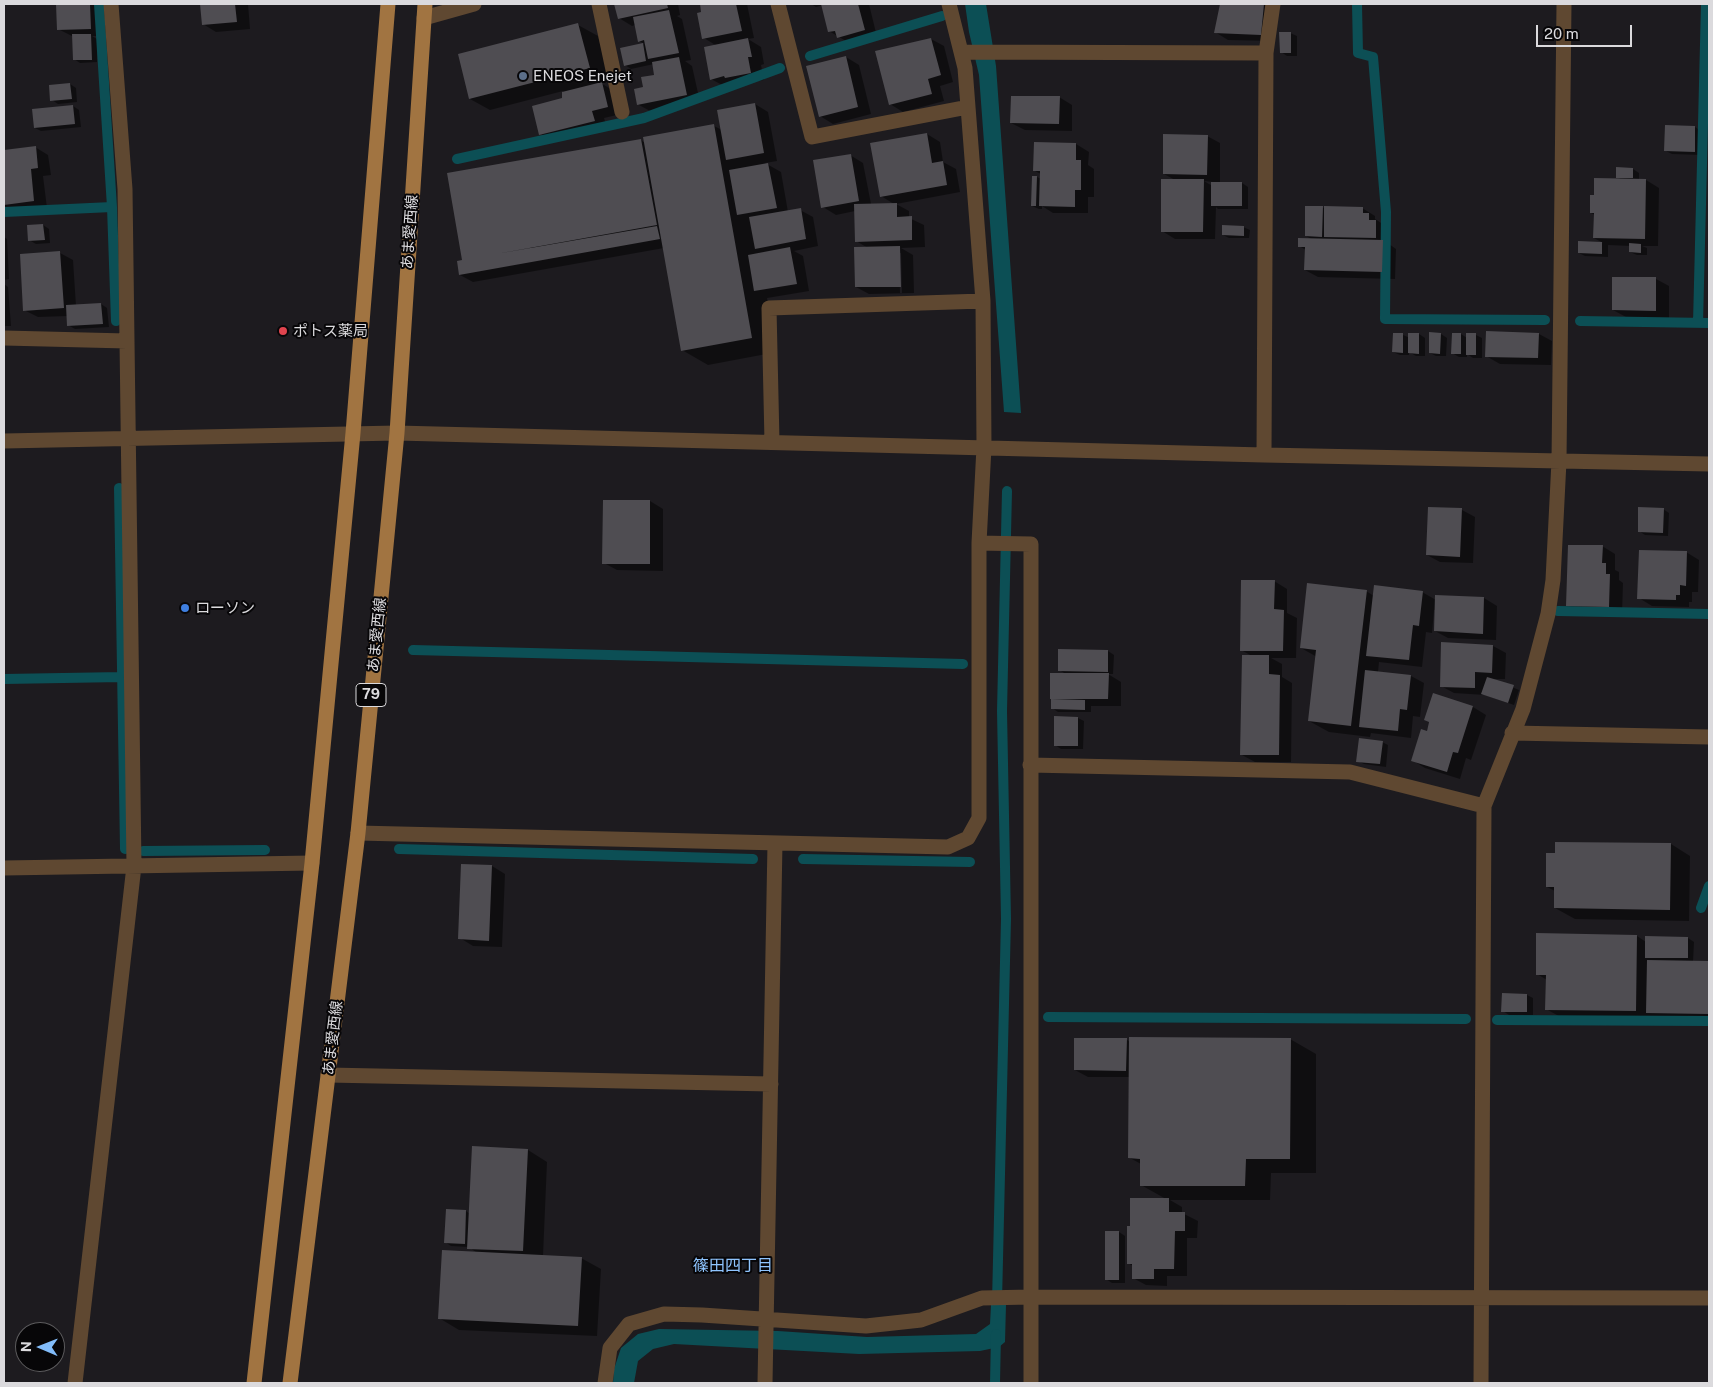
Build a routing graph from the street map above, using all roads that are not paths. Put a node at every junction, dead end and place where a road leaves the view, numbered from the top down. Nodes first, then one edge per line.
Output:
1 (111, 4) edge
2 (388, 4) edge
3 (474, 4) edge
4 (599, 4) edge
5 (778, 4) edge
6 (949, 4) edge
7 (1273, 4) edge
8 (1564, 4) edge
9 (425, 11) edge
10 (966, 52) junction
11 (1266, 53) junction
12 (968, 107) junction
13 (622, 112) dead end
14 (983, 301) junction
15 (4, 338) edge
16 (126, 341) junction
17 (353, 433) junction
18 (397, 433) junction
19 (128, 439) junction
20 (4, 441) edge
21 (772, 442) junction
22 (984, 448) junction
23 (1264, 455) junction
24 (1559, 461) junction
25 (1709, 464) edge
26 (984, 543) junction
27 (1512, 733) junction
28 (1709, 737) edge
29 (1030, 765) junction
30 (1484, 806) junction
31 (358, 833) junction
32 (775, 843) junction
33 (312, 863) junction
34 (134, 866) junction
35 (4, 868) edge
36 (328, 1074) junction
37 (771, 1084) junction
38 (1031, 1296) junction
39 (1482, 1298) junction
40 (1709, 1298) edge
41 (766, 1324) junction
42 (75, 1383) edge
43 (254, 1383) edge
44 (290, 1383) edge
45 (605, 1383) edge
46 (765, 1383) edge
47 (1031, 1383) edge
48 (1481, 1383) edge

1 - 16 street
2 - 17 main road
3 - 9 street
4 - 13 street
5 - 12 street
6 - 10 street
7 - 11 street
8 - 24 street
9 - 18 main road, あま愛西線 / 79
10 - 11 street
10 - 12 street
11 - 23 street
12 - 14 street
14 - 21 street
14 - 22 street
15 - 16 street
16 - 19 street
17 - 18 street
17 - 19 street
17 - 33 main road
18 - 21 street
18 - 31 main road, あま愛西線 / 79
19 - 20 street
19 - 34 street
21 - 22 street
22 - 23 street
22 - 26 street
23 - 24 street
24 - 25 street
24 - 27 street
26 - 29 street
26 - 32 street
27 - 28 street
27 - 30 street
29 - 30 street
29 - 38 street
30 - 39 street
31 - 32 street
31 - 36 main road, あま愛西線 / 79
32 - 37 street
33 - 34 street
33 - 43 main road
34 - 35 street
34 - 42 street
36 - 37 street
36 - 44 main road, あま愛西線 / 79
37 - 41 street
38 - 39 street
38 - 41 street
38 - 47 street
39 - 40 street
39 - 48 street
41 - 45 street
41 - 46 street

